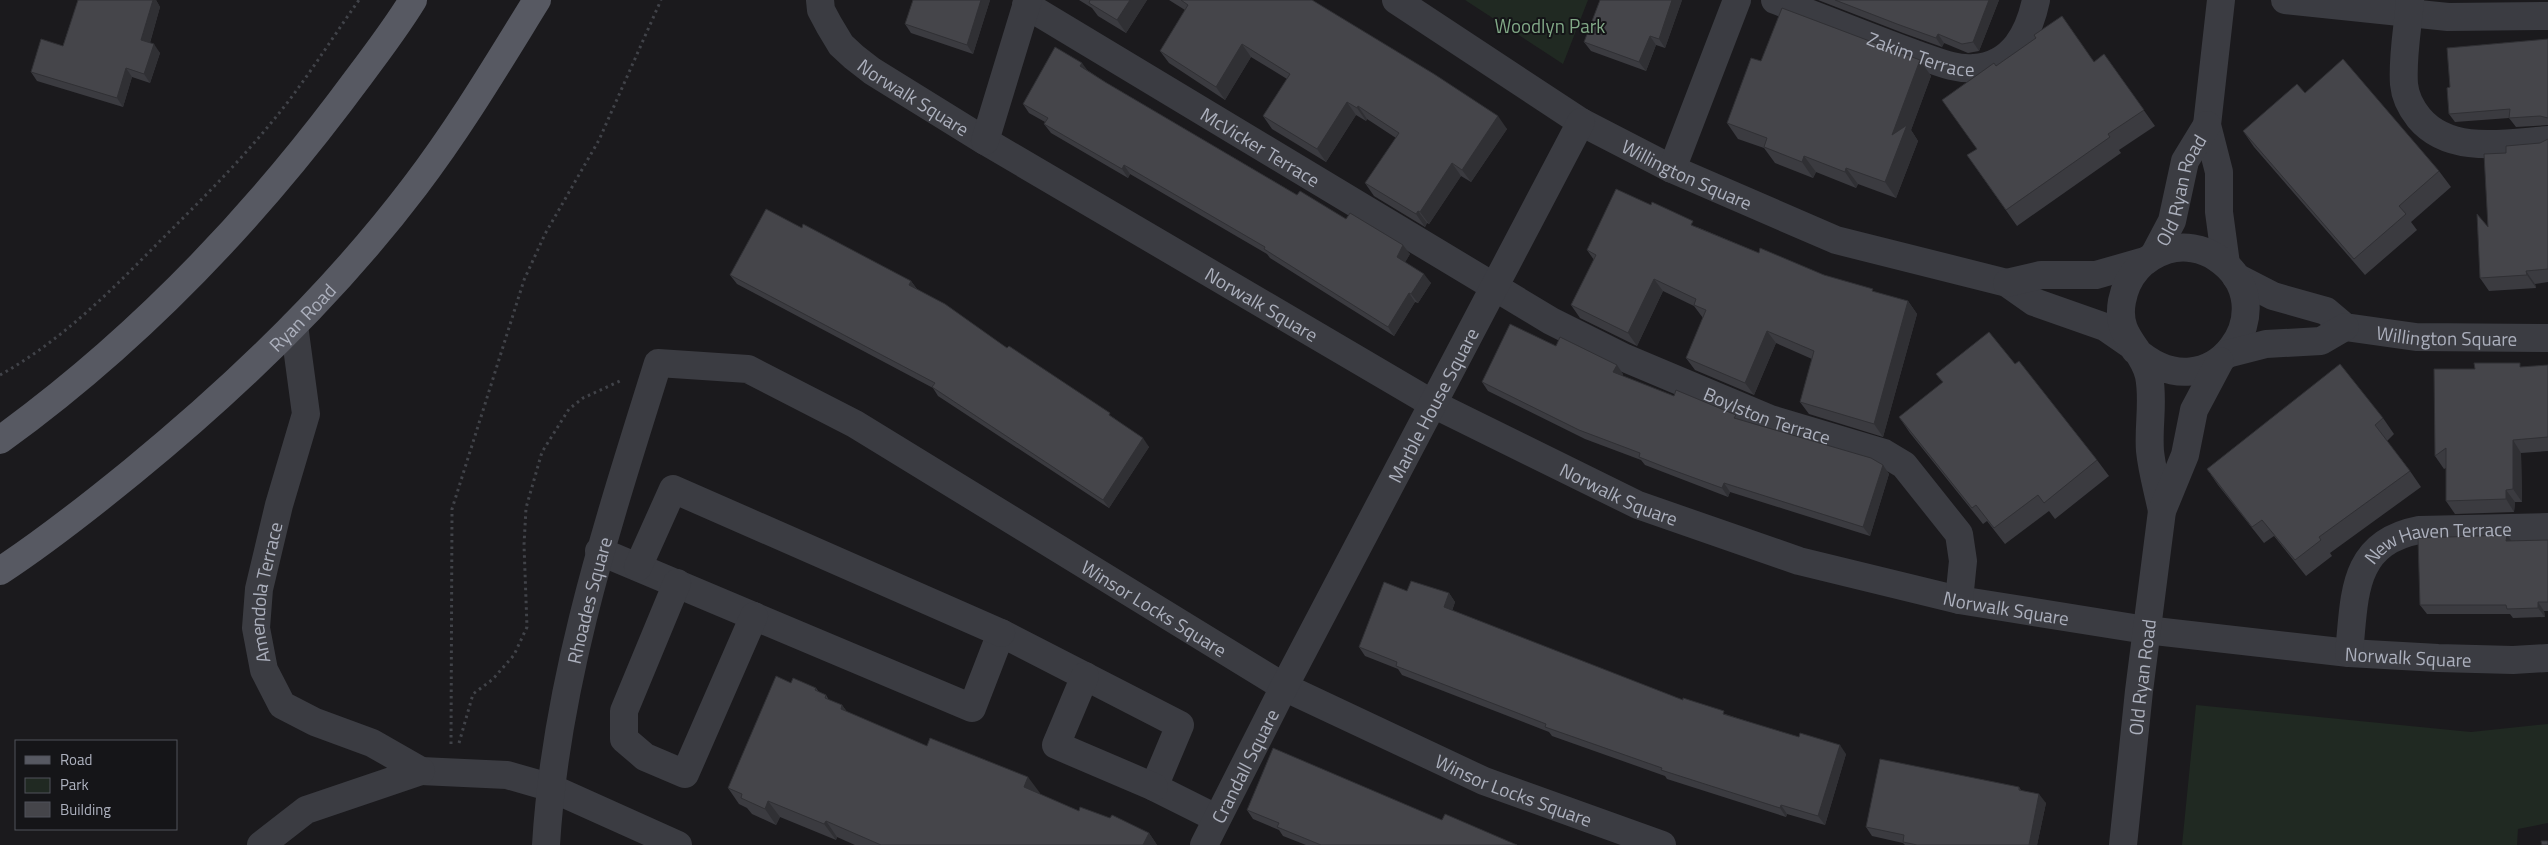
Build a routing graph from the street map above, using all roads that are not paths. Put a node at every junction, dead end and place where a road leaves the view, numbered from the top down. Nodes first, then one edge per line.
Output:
1 (413, 0) edge
2 (537, 0) edge
3 (820, 0) edge
4 (1396, 0) edge
5 (1737, 0) edge
6 (1775, 0) edge
7 (2036, 0) edge
8 (2221, 0) edge
9 (2285, 0) edge
10 (1027, 3) edge
11 (2410, 7) edge
12 (2548, 16) edge
13 (1581, 122) junction
14 (2207, 125) junction
15 (2548, 140) edge
16 (985, 141) junction
17 (1672, 169) junction
18 (2150, 258) junction
19 (2231, 270) junction
20 (2006, 283) junction
21 (1495, 288) junction
22 (294, 326) junction
23 (2345, 327) junction
24 (2548, 338) edge
25 (2133, 348) junction
26 (2223, 357) junction
27 (658, 363) joint
28 (1433, 404) junction
29 (0, 440) edge
30 (2162, 510) junction
31 (2548, 528) edge
32 (599, 551) junction
33 (638, 567) junction
34 (0, 571) edge
35 (677, 583) junction
36 (1959, 600) junction
37 (754, 616) junction
38 (2146, 630) junction
39 (1001, 633) junction
40 (2349, 653) junction
41 (2548, 658) edge
42 (1085, 676) junction
43 (1284, 687) junction
44 (421, 771) junction
45 (1154, 787) junction
46 (549, 788) junction
47 (1216, 818) junction
48 (1628, 840) edge
49 (260, 845) edge
50 (546, 845) edge
51 (678, 845) edge
52 (1204, 845) edge
53 (1662, 845) edge
54 (2123, 845) edge

1 - 29 main road
2 - 22 main road, Ryan Road
3 - 16 street, Norwalk Square
4 - 13 street, Willington Square
5 - 17 street
6 - 7 street, Zakim Terrace
8 - 14 street, Old Ryan Road
9 - 11 street
10 - 16 street, McVicker Terrace
10 - 21 street, McVicker Terrace
11 - 12 street
11 - 15 street
13 - 17 street, Willington Square
13 - 21 street, Marble House Square
14 - 18 street, Old Ryan Road
14 - 19 street, Old Ryan Road
16 - 28 street, Norwalk Square
17 - 20 street, Willington Square
18 - 19 street, Old Ryan Road
18 - 20 street, Willington Square
18 - 25 street, Old Ryan Road
19 - 23 street
19 - 26 street, Old Ryan Road
20 - 25 street, Willington Square
21 - 28 street, Marble House Square
21 - 36 street, Boylston Terrace
22 - 34 main road, Ryan Road
22 - 44 street, Amendola Terrace
23 - 24 street, Willington Square
23 - 26 street
25 - 26 street, Old Ryan Road
25 - 30 street, Old Ryan Road
26 - 30 street, Old Ryan Road
27 - 32 street, Rhoades Square
27 - 43 street, Winsor Locks Square
28 - 36 street, Norwalk Square
28 - 43 street, Marble House Square
30 - 38 street, Old Ryan Road
31 - 40 street, New Haven Terrace
32 - 33 street
32 - 46 street, Rhoades Square
33 - 35 street
33 - 39 street
35 - 37 street
35 - 37 street
36 - 38 street, Norwalk Square
37 - 39 street
38 - 40 street, Norwalk Square
38 - 54 street, Old Ryan Road
39 - 42 street
40 - 41 street, Norwalk Square
42 - 45 street
42 - 45 street
43 - 47 street, Crandall Square
43 - 48 street, Winsor Locks Square
44 - 46 street, Amendola Terrace
44 - 49 street, Amendola Terrace
45 - 47 street
46 - 50 street, Rhoades Square
46 - 51 street, Amendola Terrace
47 - 52 street, Crandall Square
48 - 53 street, Winsor Locks Square

